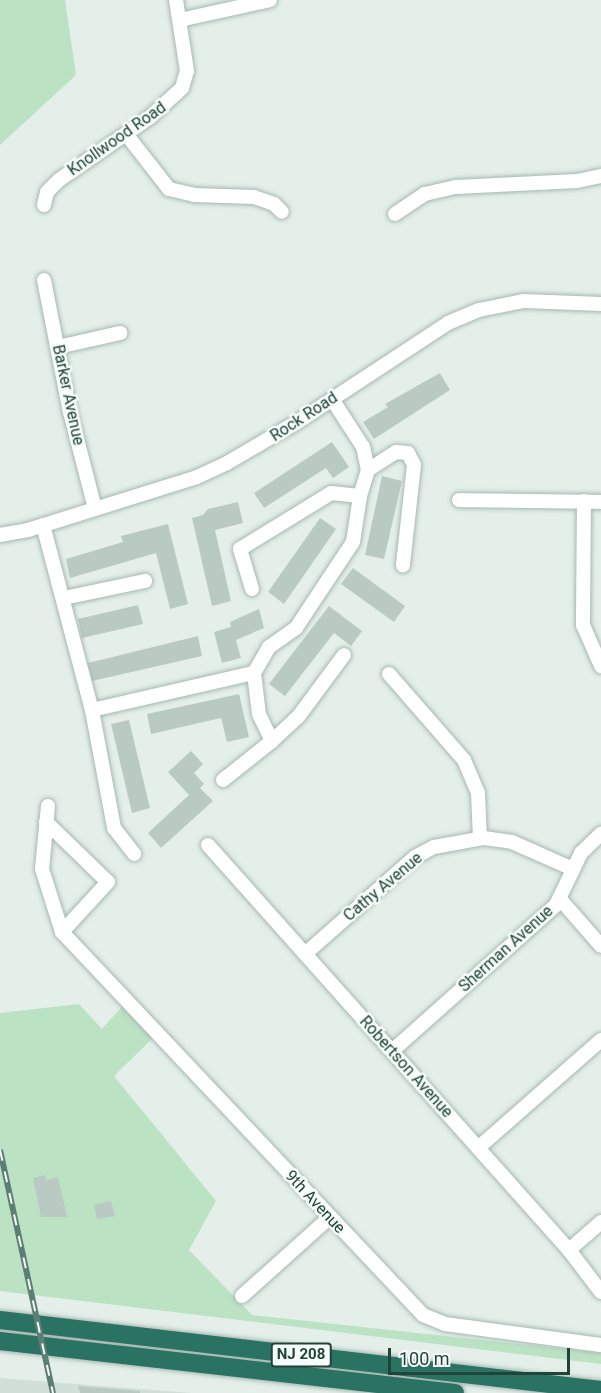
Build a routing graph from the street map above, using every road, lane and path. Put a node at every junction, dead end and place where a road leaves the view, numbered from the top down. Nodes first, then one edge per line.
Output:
1 (176, 0) edge
2 (270, 0) edge
3 (180, 20) junction
4 (126, 134) junction
5 (601, 176) edge
6 (44, 205) dead end
7 (282, 212) dead end
8 (395, 214) dead end
9 (44, 280) dead end
10 (601, 304) edge
11 (120, 333) dead end
12 (58, 347) junction
13 (332, 399) junction
14 (368, 470) junction
15 (360, 496) junction
16 (459, 500) dead end
17 (584, 501) junction
18 (601, 502) edge
19 (95, 509) junction
20 (44, 525) junction
21 (0, 535) edge
22 (403, 564) dead end
23 (145, 581) dead end
24 (252, 589) dead end
25 (64, 598) junction
26 (344, 655) dead end
27 (601, 666) edge
28 (254, 673) junction
29 (389, 674) dead end
30 (92, 710) junction
31 (272, 741) junction
32 (223, 780) dead end
33 (48, 806) dead end
34 (46, 822) junction
35 (601, 834) edge
36 (480, 838) junction
37 (208, 844) dead end
38 (134, 854) dead end
39 (573, 869) junction
40 (560, 899) junction
41 (62, 932) junction
42 (601, 946) edge
43 (305, 954) junction
44 (601, 1040) edge
45 (392, 1051) junction
46 (478, 1148) junction
47 (329, 1218) junction
48 (601, 1222) edge
49 (569, 1250) junction
50 (601, 1292) edge
51 (242, 1296) dead end
52 (0, 1320) edge
53 (0, 1341) edge
54 (601, 1345) edge
55 (601, 1390) edge
56 (455, 1393) edge

1 - 3 street, Knollwood Road
2 - 3 street
3 - 4 street, Knollwood Road
4 - 6 street, Knollwood Road
4 - 7 street
5 - 8 street
9 - 12 street, Barker Avenue
10 - 13 street, Rock Road
11 - 12 street
12 - 19 street, Barker Avenue
13 - 14 street
13 - 19 street, Rock Road
14 - 15 street
14 - 22 street
15 - 24 street
15 - 28 street
16 - 17 street
17 - 18 street
17 - 27 street
19 - 20 street, Rock Road
20 - 21 street, Rock Road
20 - 25 street
23 - 25 street
25 - 30 street
26 - 31 street
28 - 30 street
28 - 31 street
29 - 36 street
30 - 38 street
31 - 32 street
33 - 34 street, 9th Avenue
34 - 41 street, 9th Avenue
34 - 41 street
35 - 39 street, Sherman Avenue
36 - 39 street, Cathy Avenue
36 - 43 street, Cathy Avenue
37 - 43 street, Robertson Avenue
39 - 40 street, Sherman Avenue
40 - 42 street
40 - 45 street, Sherman Avenue
41 - 47 street, 9th Avenue
43 - 45 street, Robertson Avenue
44 - 46 street
45 - 46 street, Robertson Avenue
46 - 49 street, Robertson Avenue
47 - 51 street
47 - 54 street, 9th Avenue
48 - 49 street
49 - 50 street, Robertson Avenue
52 - 55 highway, NJ 208
53 - 56 highway, NJ 208

